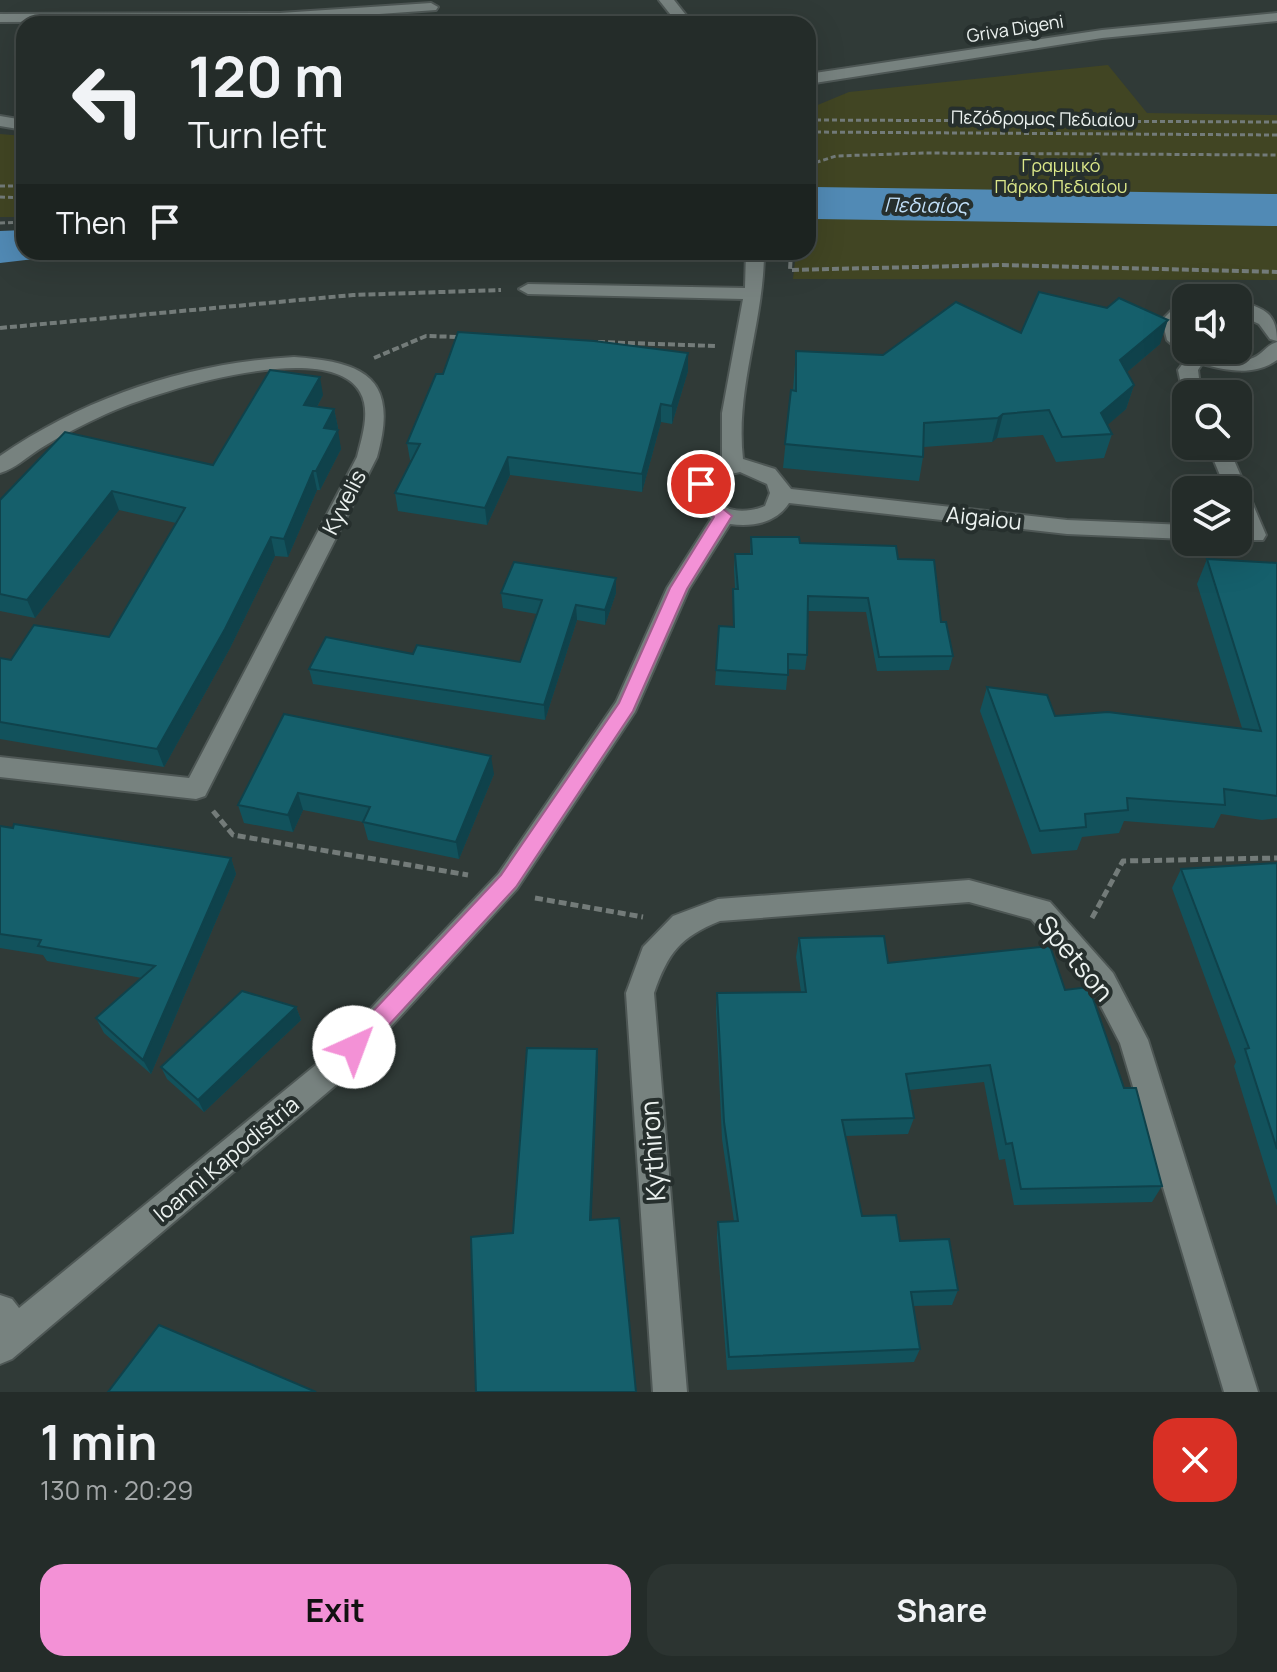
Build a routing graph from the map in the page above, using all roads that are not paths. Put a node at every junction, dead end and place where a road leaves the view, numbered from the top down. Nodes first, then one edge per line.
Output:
1 (666, 0) edge
2 (1237, 0) edge
3 (429, 4) edge
4 (291, 16) edge
5 (679, 16) edge
6 (1277, 17) edge
7 (1256, 19) junction
8 (816, 78) edge
9 (755, 260) edge
10 (528, 289) road end
11 (753, 294) junction
12 (1252, 314) edge
13 (1277, 335) edge
14 (1277, 348) edge
15 (1252, 364) edge
16 (0, 466) edge
17 (733, 466) junction
18 (782, 495) junction
19 (724, 516) junction
20 (1172, 531) edge
21 (0, 767) edge
22 (683, 924) joint
23 (6, 1329) edge
24 (670, 1392) edge
25 (1241, 1392) edge

1 - 5 street
2 - 7 street
3 - 4 street
6 - 7 street, Griva Digeni
7 - 8 street, Griva Digeni
9 - 11 street
10 - 11 street
11 - 17 street
12 - 13 street
14 - 15 street
16 - 21 street, Kyvelis
17 - 18 street
17 - 19 street
18 - 19 street
18 - 20 street, Aigaiou
19 - 23 street, Ioanni Kapodistria
22 - 24 street, Kythiron
22 - 25 street, Spetson

